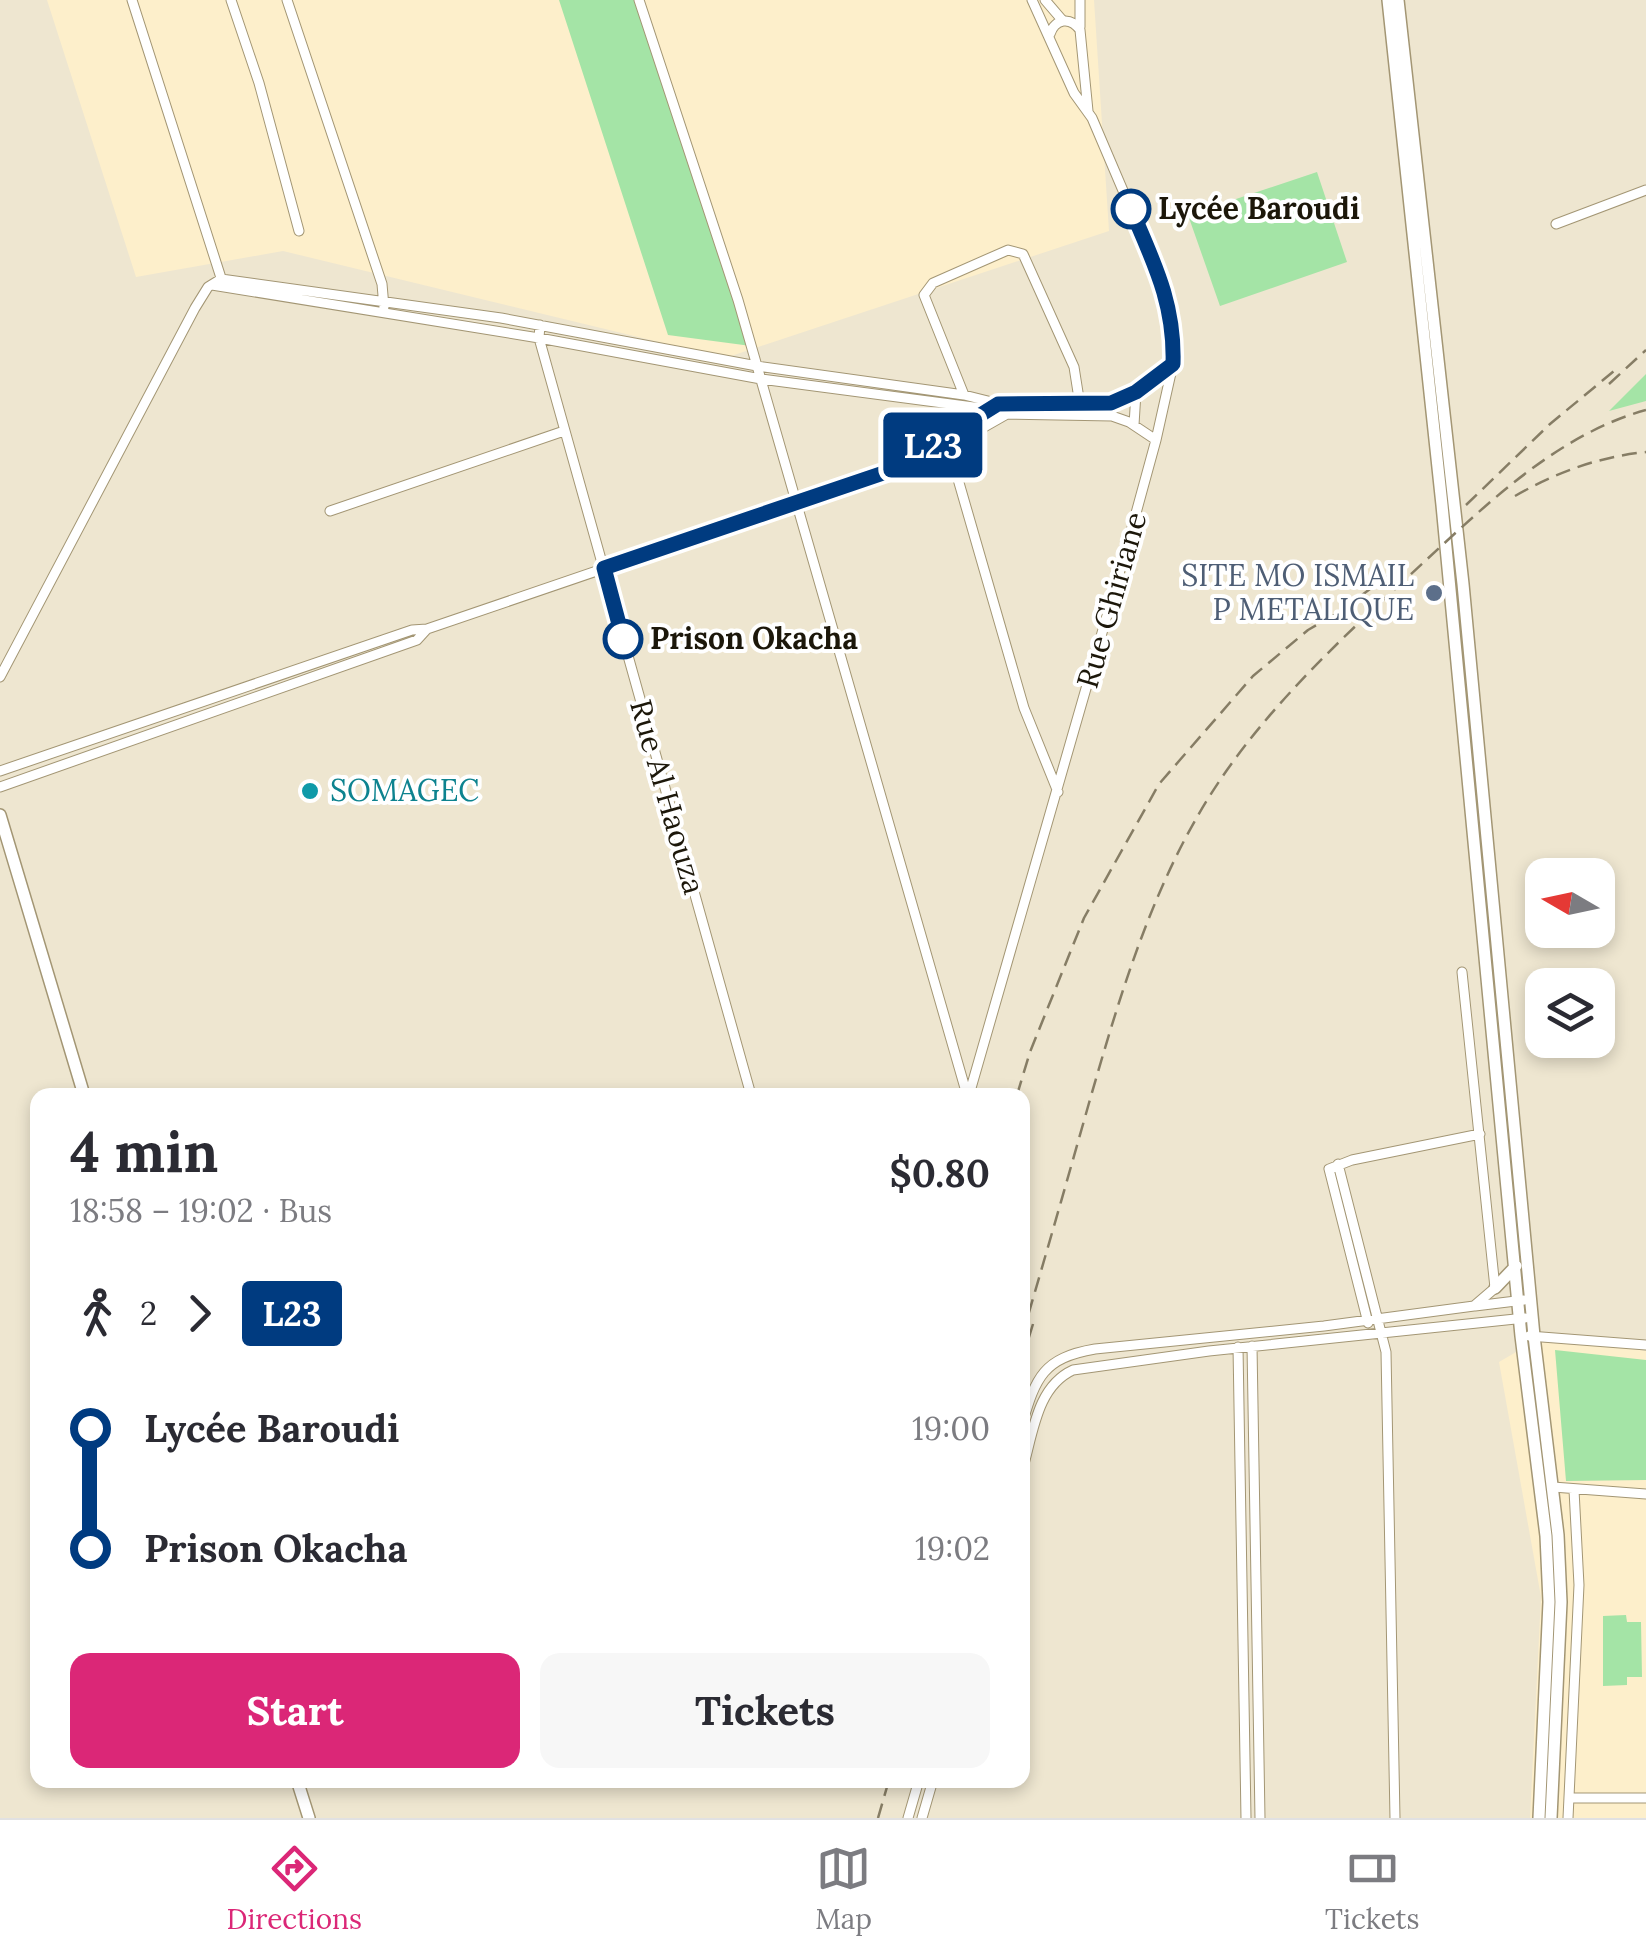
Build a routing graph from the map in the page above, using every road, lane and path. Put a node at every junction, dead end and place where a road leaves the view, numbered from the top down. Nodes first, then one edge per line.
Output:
1 (132, 0) edge
2 (231, 0) edge
3 (287, 0) edge
4 (639, 0) edge
5 (1032, 0) edge
6 (1044, 0) edge
7 (1079, 0) edge
8 (1388, 0) edge
9 (1398, 0) edge
10 (1066, 21) junction
11 (1080, 30) junction
12 (1050, 34) junction
13 (1080, 43) junction
14 (1057, 50) junction
15 (1088, 110) junction
16 (1646, 190) edge
17 (1556, 224) dead end
18 (299, 231) dead end
19 (219, 284) junction
20 (384, 301) junction
21 (384, 312) junction
22 (540, 325) junction
23 (539, 338) junction
24 (1173, 364) junction
25 (757, 366) junction
26 (761, 378) junction
27 (1136, 392) junction
28 (964, 394) junction
29 (1080, 405) junction
30 (989, 408) junction
31 (997, 417) junction
32 (1134, 426) junction
33 (564, 431) junction
34 (1156, 440) junction
35 (948, 448) junction
36 (904, 466) junction
37 (798, 504) junction
38 (330, 511) dead end
39 (604, 568) junction
40 (427, 629) junction
41 (0, 677) edge
42 (0, 772) edge
43 (0, 786) edge
44 (1058, 792) junction
45 (0, 814) edge
46 (1462, 972) dead end
47 (82, 1088) edge
48 (750, 1088) edge
49 (966, 1088) edge
50 (970, 1088) edge
51 (1480, 1134) junction
52 (1516, 1266) junction
53 (1495, 1288) junction
54 (1525, 1300) junction
55 (1474, 1306) junction
56 (1526, 1318) junction
57 (1373, 1320) junction
58 (1290, 1330) junction
59 (1377, 1332) junction
60 (1252, 1333) junction
61 (1238, 1335) junction
62 (1528, 1336) junction
63 (1291, 1343) junction
64 (1646, 1346) edge
65 (1252, 1348) junction
66 (1238, 1349) junction
67 (1065, 1357) junction
68 (1070, 1371) junction
69 (1030, 1402) edge
70 (1030, 1444) edge
71 (1553, 1487) junction
72 (1574, 1490) junction
73 (1646, 1494) edge
74 (1257, 1636) junction
75 (1243, 1637) junction
76 (300, 1788) edge
77 (917, 1788) edge
78 (930, 1788) edge
79 (1569, 1798) junction
80 (1646, 1798) edge
81 (309, 1818) edge
82 (908, 1818) edge
83 (922, 1818) edge
84 (1246, 1818) edge
85 (1260, 1818) edge
86 (1394, 1818) edge
87 (1539, 1818) edge
88 (1551, 1818) edge
89 (1568, 1818) edge

1 - 19 street
2 - 18 street
3 - 20 street
4 - 25 street
5 - 12 street
6 - 10 street
7 - 10 street
7 - 11 street
8 - 52 main road
9 - 54 main road
10 - 11 street
10 - 12 street
11 - 13 street
12 - 14 street
13 - 14 street
13 - 15 street, Rue Ghiriane
14 - 15 street, Rue Ghiriane
15 - 24 street, Rue Ghiriane
16 - 17 street
19 - 20 street
19 - 21 street
19 - 41 street
20 - 21 street
20 - 22 street
21 - 23 street
22 - 23 street, Rue Al Haouza
22 - 25 street
23 - 26 street
23 - 33 street, Rue Al Haouza
24 - 27 street
24 - 34 street, Rue Ghiriane
25 - 26 street
25 - 28 street
26 - 30 street
26 - 37 street
27 - 29 street
27 - 32 street
28 - 29 street
28 - 30 street
29 - 30 street
30 - 31 street
30 - 36 street
31 - 32 street
31 - 35 street
32 - 34 street
33 - 38 street
33 - 39 street, Rue Al Haouza
34 - 44 street, Rue Ghiriane
35 - 36 street
35 - 44 street
36 - 37 street
37 - 39 street
37 - 49 street
39 - 40 street
39 - 48 street, Rue Al Haouza
40 - 42 street
40 - 43 street
44 - 50 street, Rue Ghiriane
45 - 47 main road
46 - 51 street
51 - 53 street
51 - 57 street
52 - 53 main road
52 - 54 main road
53 - 55 street
54 - 55 street
54 - 56 main road
55 - 57 street
56 - 59 street
56 - 62 main road
57 - 58 street
57 - 59 street
58 - 60 street
58 - 63 street
59 - 63 street
59 - 86 street
60 - 61 street
60 - 65 street
61 - 66 street
61 - 67 street
62 - 64 street
62 - 71 main road
62 - 87 main road
63 - 65 street
65 - 66 street
65 - 74 street
66 - 68 street
66 - 75 street
67 - 68 street
67 - 69 street
68 - 70 street
71 - 72 street
71 - 88 main road
72 - 73 street
72 - 79 street
74 - 75 street
74 - 85 street
75 - 84 street
76 - 81 main road
77 - 82 street
78 - 83 street
79 - 80 street
79 - 89 street

